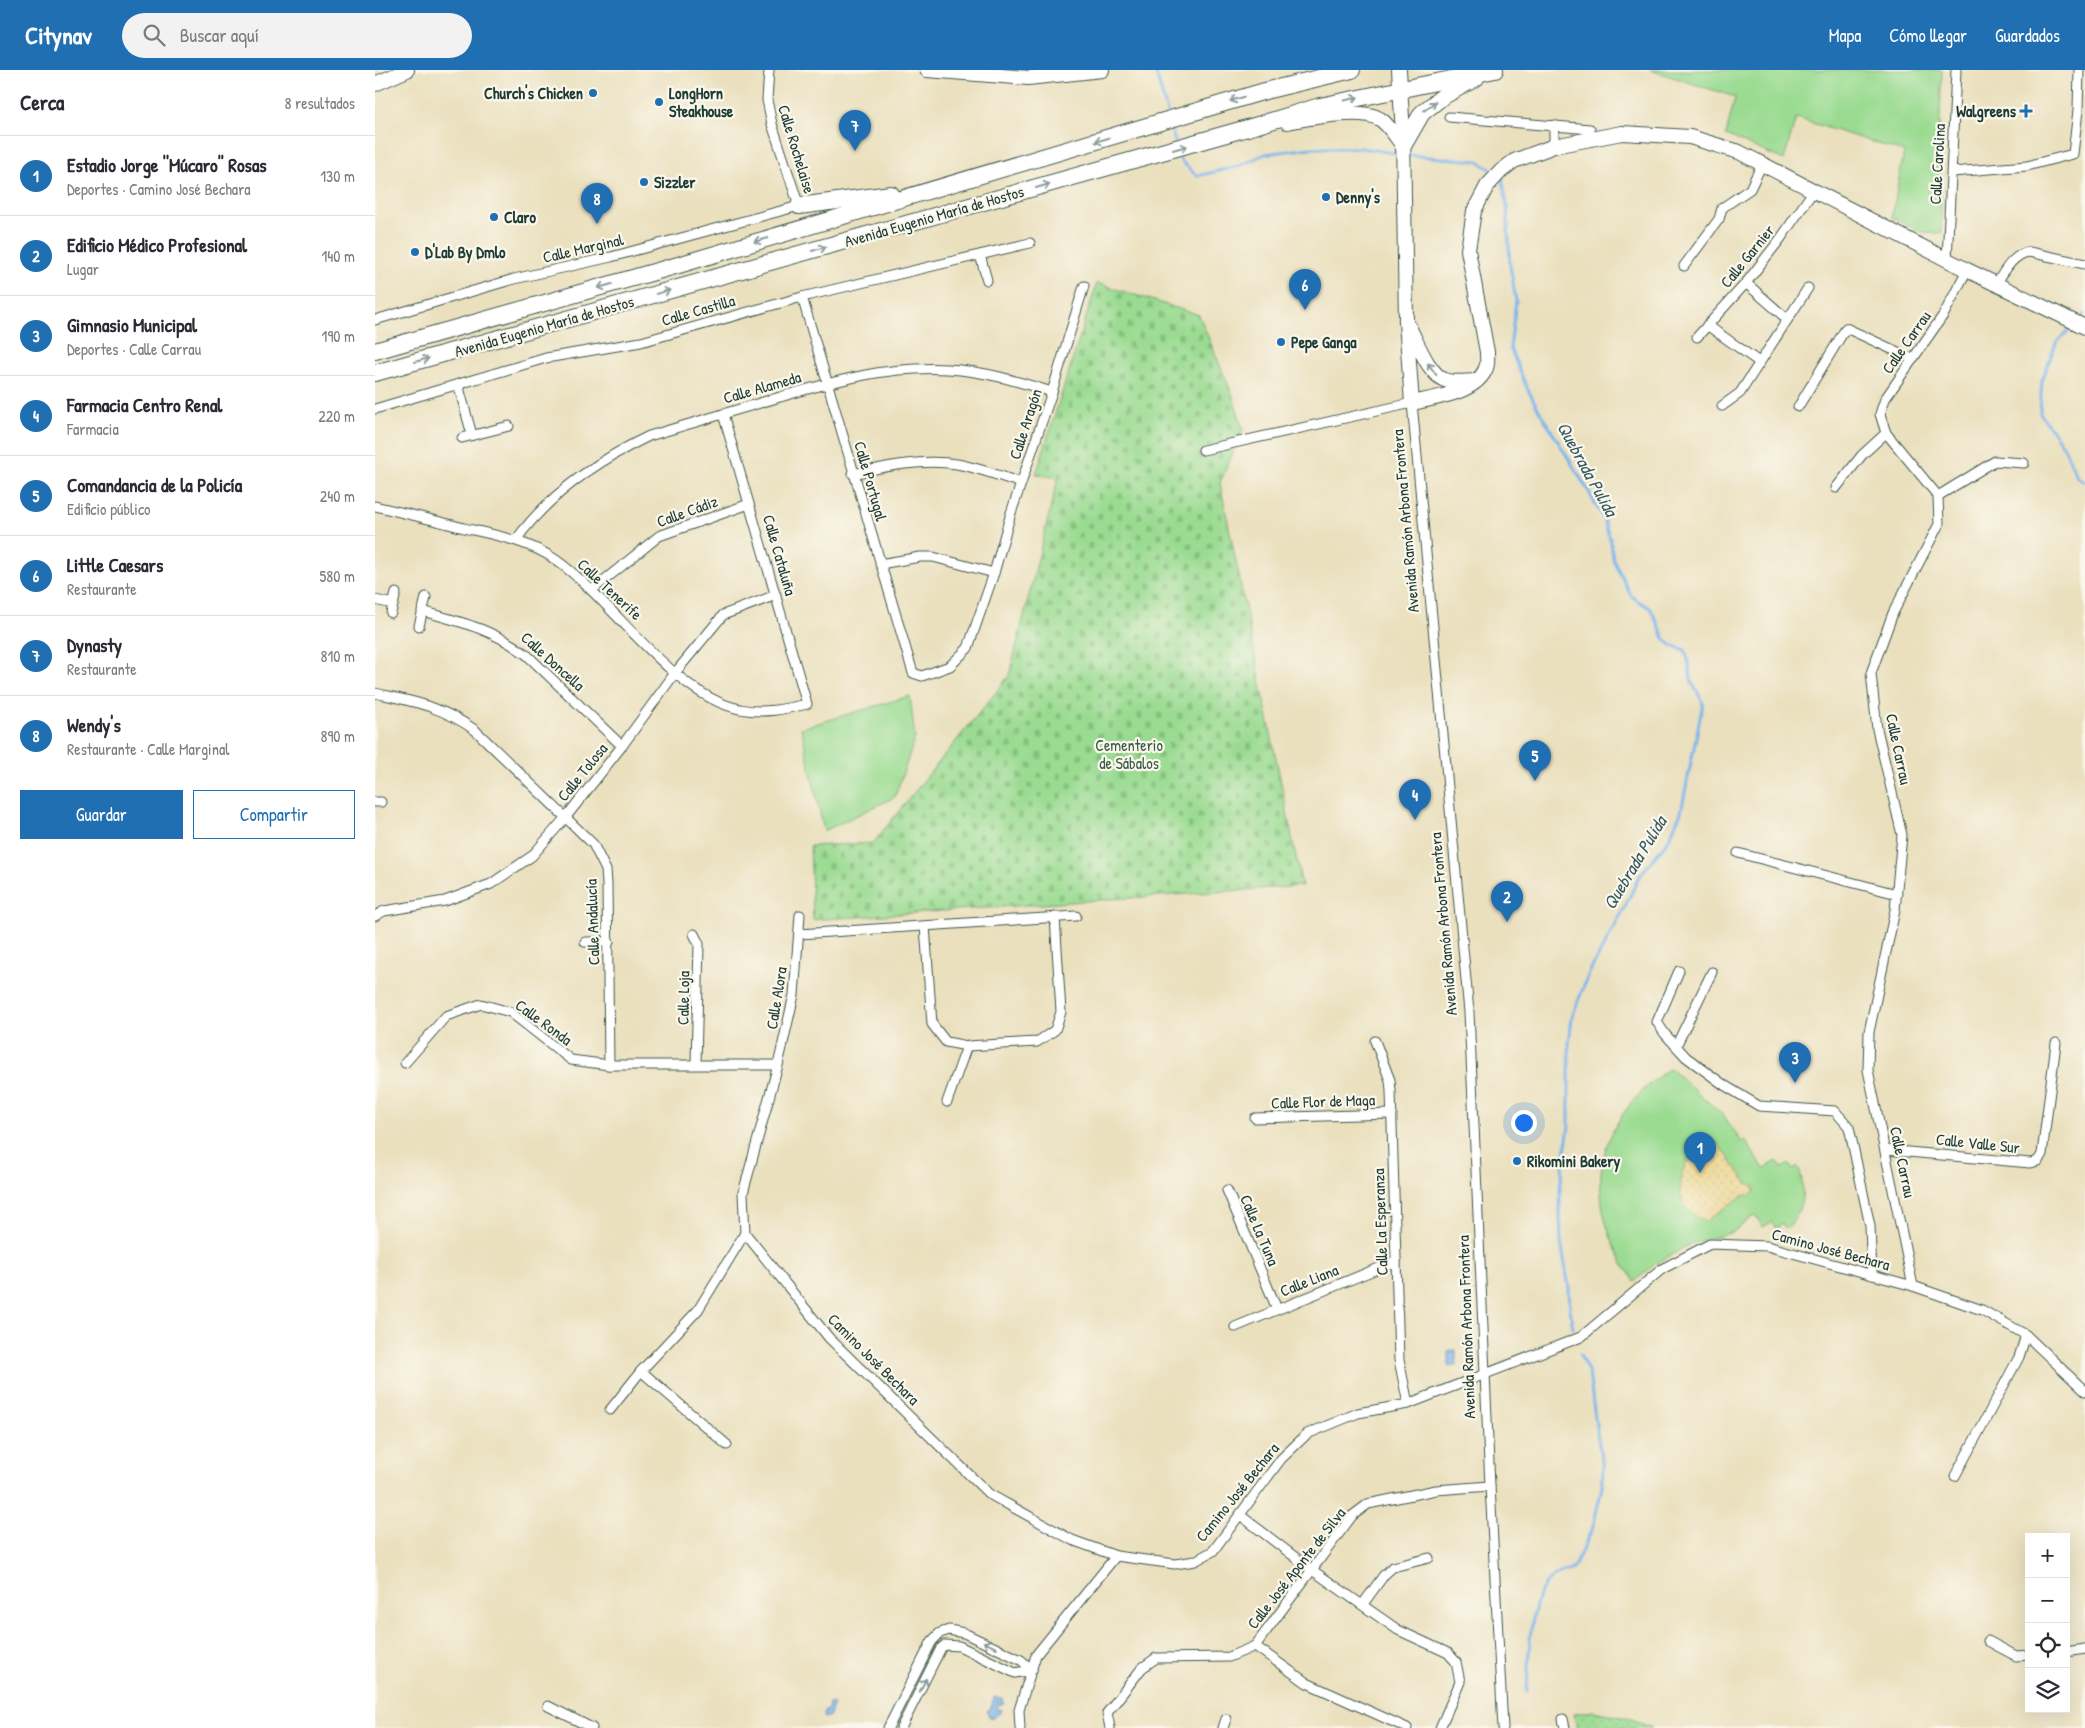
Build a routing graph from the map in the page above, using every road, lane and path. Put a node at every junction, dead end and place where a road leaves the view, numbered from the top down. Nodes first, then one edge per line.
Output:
1 (406, 70) edge
2 (769, 70) edge
3 (927, 70) edge
4 (1102, 70) edge
5 (1315, 70) edge
6 (1352, 70) edge
7 (1399, 70) edge
8 (1493, 70) edge
9 (1956, 70) edge
10 (2079, 70) edge
11 (375, 84) edge
12 (1401, 88) junction
13 (1265, 91) junction
14 (1449, 117) dead end
15 (1554, 125) junction
16 (1251, 128) junction
17 (1590, 129) dead end
18 (1403, 146) junction
19 (1555, 146) junction
20 (1762, 164) junction
21 (1952, 172) junction
22 (946, 186) junction
23 (1814, 190) junction
24 (799, 206) junction
25 (1030, 243) dead end
26 (980, 255) junction
27 (1947, 260) junction
28 (2085, 264) edge
29 (1684, 266) dead end
30 (1967, 270) junction
31 (987, 280) dead end
32 (1746, 283) junction
33 (1996, 284) junction
34 (1084, 286) dead end
35 (1808, 288) dead end
36 (802, 297) junction
37 (1787, 319) junction
38 (375, 320) edge
39 (1406, 322) junction
40 (1707, 325) junction
41 (2085, 327) edge
42 (1697, 337) dead end
43 (375, 351) edge
44 (1913, 359) junction
45 (1759, 362) junction
46 (375, 373) edge
47 (1476, 381) junction
48 (458, 384) junction
49 (827, 384) junction
50 (1051, 392) junction
51 (1412, 403) junction
52 (1722, 406) dead end
53 (1798, 407) dead end
54 (375, 409) edge
55 (723, 414) junction
56 (509, 426) dead end
57 (1886, 433) junction
58 (472, 435) junction
59 (462, 438) dead end
60 (1203, 450) dead end
61 (2024, 463) dead end
62 (853, 474) junction
63 (1021, 483) junction
64 (1837, 488) dead end
65 (1938, 496) junction
66 (749, 504) junction
67 (375, 506) edge
68 (516, 540) junction
69 (879, 564) junction
70 (994, 573) junction
71 (592, 590) junction
72 (396, 593) dead end
73 (776, 595) junction
74 (426, 597) dead end
75 (375, 600) edge
76 (422, 611) junction
77 (419, 626) dead end
78 (913, 672) joint
79 (675, 673) junction
80 (375, 693) edge
81 (807, 704) joint
82 (622, 746) junction
83 (566, 817) junction
84 (1738, 853) dead end
85 (1897, 894) junction
86 (800, 915) dead end
87 (375, 916) edge
88 (1076, 916) dead end
89 (1055, 917) junction
90 (925, 926) junction
91 (694, 934) dead end
92 (799, 934) junction
93 (585, 942) dead end
94 (609, 942) junction
95 (1679, 971) dead end
96 (1712, 972) dead end
97 (1375, 1041) dead end
98 (2056, 1043) dead end
99 (967, 1046) junction
100 (1676, 1046) junction
101 (405, 1063) dead end
102 (609, 1064) junction
103 (697, 1064) junction
104 (778, 1065) junction
105 (947, 1102) dead end
106 (1392, 1114) junction
107 (1255, 1118) dead end
108 (1886, 1150) junction
109 (1227, 1190) dead end
110 (745, 1233) junction
111 (1396, 1261) junction
112 (1873, 1275) junction
113 (1913, 1286) junction
114 (1277, 1309) junction
115 (1235, 1327) dead end
116 (2026, 1335) junction
117 (641, 1371) junction
118 (1485, 1374) junction
119 (2085, 1390) edge
120 (1408, 1404) junction
121 (609, 1410) dead end
122 (727, 1445) dead end
123 (1955, 1476) dead end
124 (1490, 1486) junction
125 (1241, 1515) junction
126 (1116, 1556) junction
127 (1429, 1558) dead end
128 (1312, 1570) junction
129 (1363, 1604) junction
130 (949, 1630) junction
131 (1988, 1641) dead end
132 (952, 1644) junction
133 (1255, 1646) junction
134 (2085, 1649) edge
135 (2070, 1651) edge
136 (2025, 1655) edge
137 (1032, 1670) junction
138 (548, 1706) dead end
139 (592, 1728) edge
140 (888, 1728) edge
141 (901, 1728) edge
142 (1020, 1728) edge
143 (1110, 1728) edge
144 (1407, 1728) edge
145 (1440, 1728) edge
146 (1503, 1728) edge

1 - 11 main road
2 - 24 street, Calle Rochelaise
3 - 4 main road
5 - 13 highway
6 - 13 highway, Avenida Eugenio María de Hostos
7 - 12 main road, Avenida Ramón Arbona Frontera
8 - 12 highway, Avenida Eugenio María de Hostos
18 -> 8 highway
9 - 21 street, Calle Carolina
10 - 21 street
16 -> 12 highway, Avenida Eugenio María de Hostos
12 - 18 main road, Avenida Ramón Arbona Frontera
13 -> 22 highway, Avenida Eugenio María de Hostos
14 - 15 street
15 - 17 street
15 - 19 street
16 - 18 main road
46 -> 16 highway, Avenida Eugenio María de Hostos
18 - 39 main road, Avenida Ramón Arbona Frontera
19 - 20 main road
19 - 47 main road
20 - 23 main road
20 - 29 street
21 - 27 street, Calle Carolina
22 - 24 highway
22 -> 43 highway, Avenida Eugenio María de Hostos
23 - 27 main road
23 - 32 street, Calle Garnier
24 - 38 street, Calle Marginal
25 - 26 street, Calle Castilla
26 - 31 street
26 - 36 street, Calle Castilla
27 - 30 main road
28 - 33 street
30 - 33 main road
30 - 44 street, Calle Carrau
32 - 37 street
32 - 40 street, Calle Garnier
33 - 41 main road
34 - 50 street, Calle Aragón
35 - 37 street
36 - 48 street, Calle Castilla
36 - 49 street, Calle Portugal
37 - 45 street
47 -> 39 main road
39 - 51 main road, Avenida Ramón Arbona Frontera
40 - 42 street, Calle Garnier
40 - 45 street
44 - 53 street
44 - 57 street, Calle Carrau
45 - 52 street
47 - 51 main road
48 - 54 street, Calle Castilla
48 - 58 street
49 - 50 street, Calle Alameda
49 - 55 street, Calle Alameda
49 - 62 street, Calle Portugal
50 - 63 street, Calle Aragón
51 - 60 street
51 - 118 street, Avenida Ramón Arbona Frontera
55 - 66 street, Calle Cataluña
55 - 68 street, Calle Alameda
56 - 58 street
57 - 64 street
57 - 65 street, Calle Carrau
58 - 59 street
61 - 65 street
62 - 63 street
62 - 69 street, Calle Portugal
63 - 70 street, Calle Aragón
65 - 85 street, Calle Carrau
66 - 71 street, Calle Cádiz
66 - 73 street, Calle Cataluña
67 - 68 street, Calle Tenerife
68 - 71 street, Calle Tenerife
69 - 70 street
69 - 78 street, Calle Portugal
70 - 78 street, Calle Aragón
71 - 79 street, Calle Tenerife
72 - 75 street
73 - 79 street, Calle Tolosa
73 - 81 street, Calle Cataluña
74 - 76 street
76 - 77 street
76 - 82 street, Calle Doncella
79 - 81 street, Calle Tenerife
79 - 82 street, Calle Tolosa
80 - 83 street, Calle Andalucía
82 - 83 street, Calle Tolosa
83 - 87 street, Calle Tolosa
83 - 94 street, Calle Andalucía
84 - 85 street
85 - 108 street, Calle Carrau
86 - 92 street, Calle Alora
88 - 89 street
89 - 90 street
89 - 99 street
90 - 92 street
90 - 99 street
91 - 103 street, Calle Loja
92 - 104 street, Calle Alora
93 - 94 street
94 - 102 street, Calle Andalucía
95 - 100 street
96 - 100 street
97 - 106 street, Calle La Esperanza
98 - 108 street, Calle Valle Sur
99 - 105 street
100 - 112 street
101 - 102 street, Calle Ronda
102 - 103 street, Calle Ronda
103 - 104 street, Calle Ronda
104 - 110 street
106 - 107 street, Calle Flor de Maga
106 - 111 street, Calle La Esperanza
108 - 113 street, Calle Carrau
109 - 114 street, Calle La Tuna
110 - 117 street
110 - 126 street, Camino José Bechara
111 - 114 street, Calle Liana
111 - 120 street, Calle La Esperanza
112 - 113 street, Camino José Bechara
112 - 118 street, Camino José Bechara
113 - 116 street, Camino José Bechara
114 - 115 street, Calle Liana
116 - 119 street, Camino José Bechara
116 - 123 street
117 - 121 street
117 - 122 street
118 - 120 street, Camino José Bechara
118 - 124 street, Avenida Ramón Arbona Frontera
120 - 125 street, Camino José Bechara
124 - 128 street, Calle José Aponte de Silva
124 - 146 street, Avenida Ramón Arbona Frontera
125 - 126 street, Camino José Bechara
125 - 128 street
126 - 137 street
127 - 129 street
128 - 129 street
128 - 133 street, Calle José Aponte de Silva
129 - 145 street
130 - 132 street
137 -> 130 street
130 - 140 street
131 - 136 street
132 - 137 street
141 -> 132 street
133 - 143 street, Calle José Aponte de Silva
133 - 144 street
134 - 135 street
137 - 142 street
138 - 139 street

